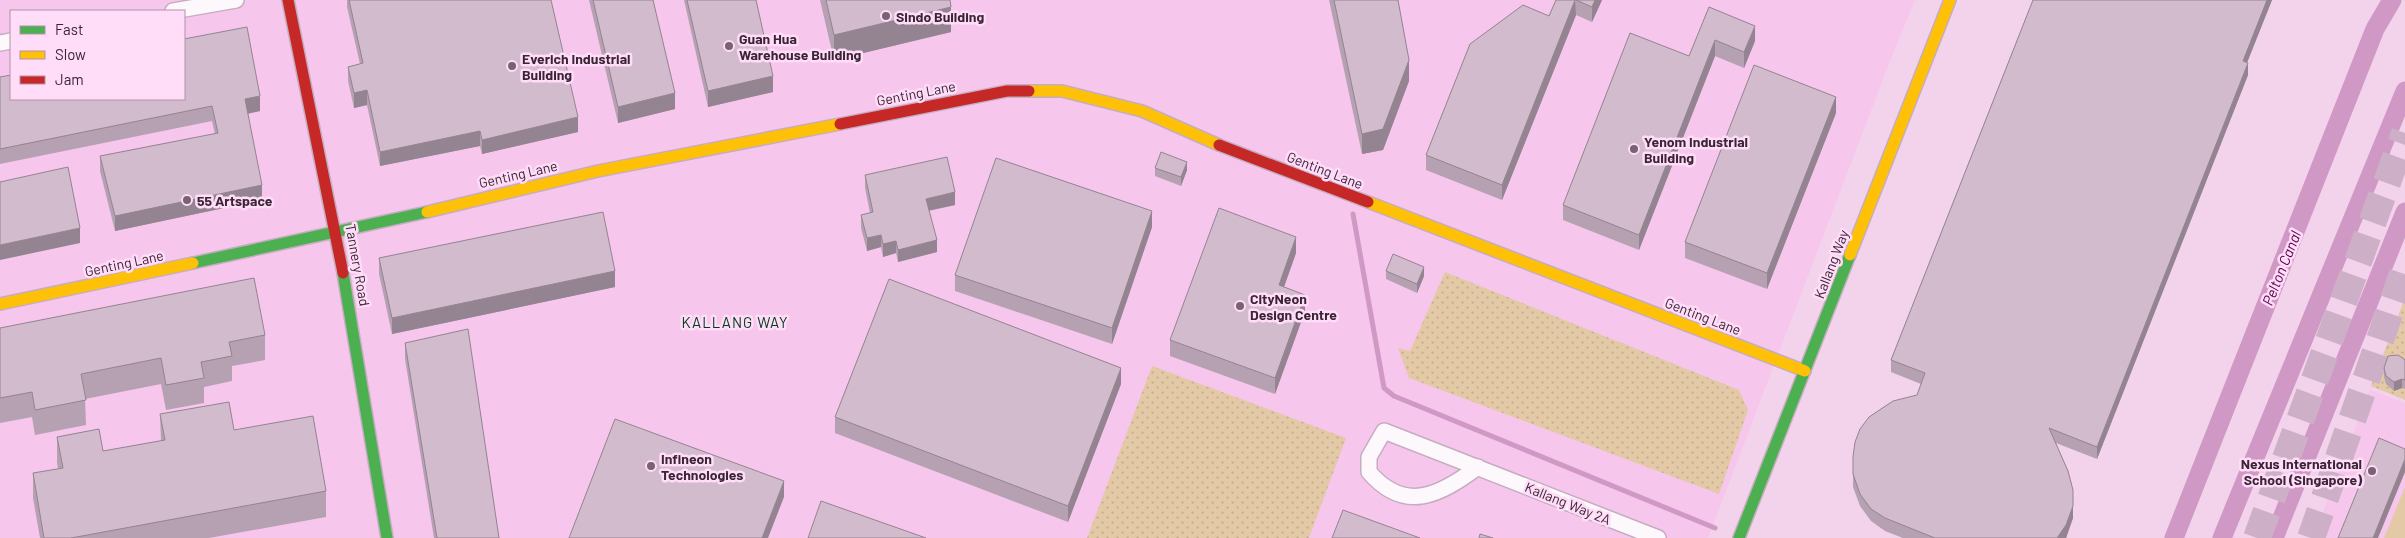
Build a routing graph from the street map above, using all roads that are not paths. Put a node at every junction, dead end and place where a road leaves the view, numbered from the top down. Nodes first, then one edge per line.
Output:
1 (236, 0) edge
2 (288, 0) edge
3 (1950, 0) edge
4 (180, 10) edge
5 (338, 233) junction
6 (0, 304) edge
7 (1805, 371) junction
8 (1478, 467) junction
9 (387, 538) edge
10 (1658, 538) edge
11 (1739, 538) edge

1 - 4 street
2 - 5 street, Tannery Road
3 - 7 street, Kallang Way
5 - 6 street, Genting Lane
5 - 7 street, Genting Lane
5 - 9 street, Tannery Road
7 - 11 street, Kallang Way
8 - 8 street, Kallang Way 2A
8 - 10 street, Kallang Way 2A

